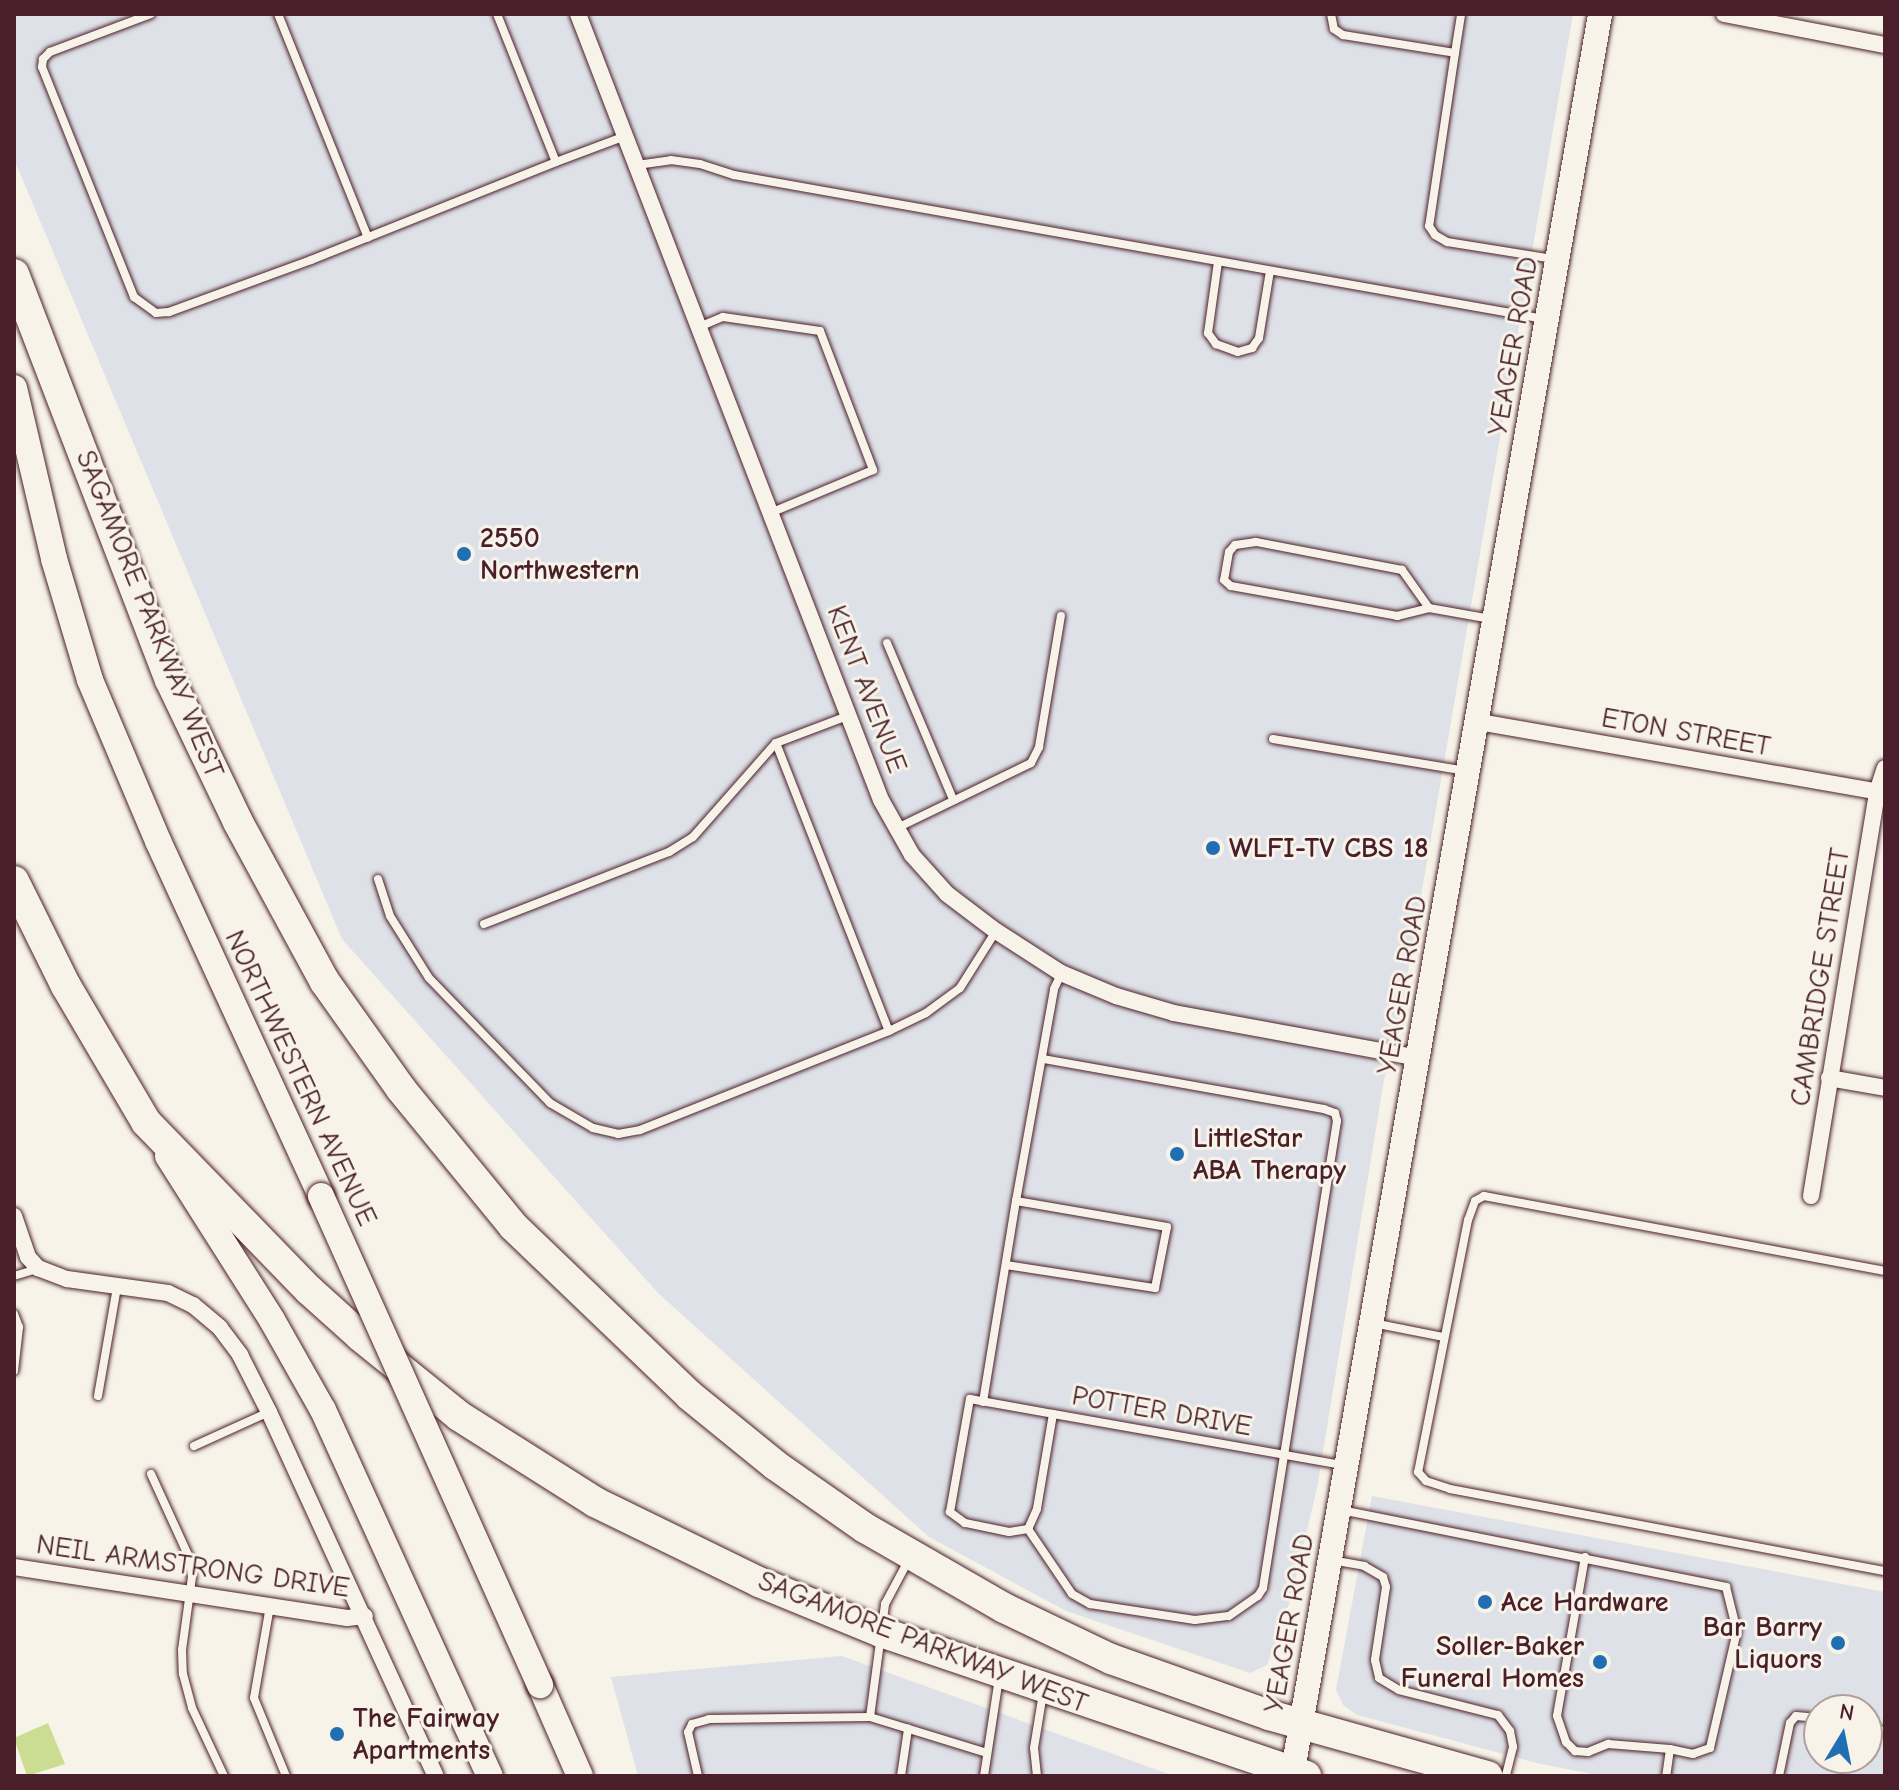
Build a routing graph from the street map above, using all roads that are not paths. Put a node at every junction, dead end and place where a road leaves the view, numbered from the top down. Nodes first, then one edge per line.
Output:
1 (151, 14) edge
2 (278, 14) edge
3 (497, 14) edge
4 (578, 14) edge
5 (1331, 14) edge
6 (1461, 14) edge
7 (1600, 14) edge
8 (1724, 14) edge
9 (1885, 45) edge
10 (1455, 53) junction
11 (623, 137) junction
12 (556, 162) junction
13 (634, 166) junction
14 (368, 238) junction
15 (1558, 260) junction
16 (1218, 262) junction
17 (1270, 271) junction
18 (14, 274) edge
19 (1549, 319) junction
20 (697, 327) junction
21 (14, 388) edge
22 (770, 513) junction
23 (1429, 608) junction
24 (1061, 616) dead end
25 (1495, 620) junction
26 (887, 643) dead end
27 (850, 715) junction
28 (1479, 722) junction
29 (1273, 739) dead end
30 (776, 743) junction
31 (1885, 768) edge
32 (1470, 772) junction
33 (1881, 792) edge
34 (953, 799) junction
35 (895, 829) junction
36 (378, 879) dead end
37 (14, 881) edge
38 (484, 924) dead end
39 (996, 931) junction
40 (1061, 973) junction
41 (889, 1031) junction
42 (1420, 1058) junction
43 (1042, 1059) junction
44 (1829, 1078) junction
45 (1885, 1088) edge
46 (146, 1122) junction
47 (1811, 1196) dead end
48 (1016, 1201) junction
49 (14, 1216) edge
50 (1006, 1265) junction
51 (38, 1268) junction
52 (1885, 1271) edge
53 (14, 1276) edge
54 (117, 1287) junction
55 (14, 1314) edge
56 (1373, 1323) junction
57 (1443, 1337) junction
58 (14, 1371) edge
59 (98, 1396) dead end
60 (983, 1402) junction
61 (269, 1412) junction
62 (1053, 1414) junction
63 (194, 1446) dead end
64 (1282, 1455) junction
65 (1347, 1466) junction
66 (151, 1474) dead end
67 (1339, 1510) junction
68 (1028, 1529) junction
69 (911, 1555) junction
70 (1585, 1557) junction
71 (1330, 1560) junction
72 (14, 1567) edge
73 (1885, 1571) edge
74 (190, 1593) junction
75 (270, 1606) junction
76 (365, 1616) junction
77 (881, 1632) junction
78 (1000, 1673) junction
79 (1043, 1688) junction
80 (870, 1717) junction
81 (1803, 1717) edge
82 (1301, 1726) junction
83 (908, 1729) junction
84 (1670, 1749) junction
85 (987, 1753) junction
86 (1297, 1775) edge
87 (224, 1776) edge
88 (286, 1776) edge
89 (436, 1776) edge
90 (490, 1776) edge
91 (580, 1776) edge
92 (698, 1776) edge
93 (901, 1776) edge
94 (984, 1776) edge
95 (1037, 1776) edge
96 (1488, 1776) edge
97 (1506, 1776) edge
98 (1666, 1776) edge
99 (1779, 1776) edge

1 - 14 lane
2 - 14 lane
3 - 12 lane
4 - 11 street, KENT AVENUE
5 - 10 lane
6 - 10 lane
7 - 15 street, YEAGER ROAD
8 - 9 street
10 - 15 lane
11 - 12 lane
11 - 13 street, KENT AVENUE
12 - 14 lane
13 - 16 lane
13 - 20 street, KENT AVENUE
15 - 19 street, YEAGER ROAD
16 - 17 lane
16 - 17 lane
17 - 19 lane
18 - 69 highway, SAGAMORE PARKWAY WEST
19 - 25 street, YEAGER ROAD
20 - 22 street, KENT AVENUE
20 - 22 lane
21 - 91 main road, NORTHWESTERN AVENUE, bridge
22 - 27 street, KENT AVENUE
23 - 23 lane
23 - 25 lane
24 - 34 lane
25 - 28 street, YEAGER ROAD
26 - 34 lane
27 - 30 lane
27 - 35 street, KENT AVENUE
28 - 32 street, YEAGER ROAD
28 - 33 street, ETON STREET
29 - 32 lane
30 - 38 lane
30 - 41 lane
31 - 33 street, CAMBRIDGE STREET
32 - 42 street, YEAGER ROAD
33 - 44 street, CAMBRIDGE STREET
34 - 35 lane
35 - 39 street, KENT AVENUE
36 - 41 lane
37 - 46 highway, SAGAMORE PARKWAY WEST
39 - 40 street, KENT AVENUE
39 - 41 lane
40 - 42 street, KENT AVENUE
40 - 43 lane
42 - 56 street, YEAGER ROAD
43 - 48 lane
43 - 64 lane
44 - 45 street
44 - 47 street, CAMBRIDGE STREET
46 - 77 highway, SAGAMORE PARKWAY WEST
46 - 90 main road
48 - 50 lane
48 - 50 lane
49 - 51 street
50 - 60 lane
51 - 53 lane
51 - 54 street, NEIL ARMSTRONG DRIVE
52 - 57 lane
54 - 59 lane
54 - 61 street, NEIL ARMSTRONG DRIVE
55 - 58 lane
56 - 57 lane
56 - 65 street, YEAGER ROAD
57 - 73 lane
60 - 62 lane, POTTER DRIVE
60 - 68 lane, POTTER DRIVE
61 - 63 lane
61 - 76 street, NEIL ARMSTRONG DRIVE
62 - 64 lane, POTTER DRIVE
62 - 68 lane
64 - 65 lane, POTTER DRIVE
64 - 68 lane
65 - 67 street, YEAGER ROAD
66 - 74 lane
67 - 70 lane
67 - 71 street, YEAGER ROAD
69 - 77 lane
69 - 82 highway, SAGAMORE PARKWAY WEST
70 - 84 lane
70 - 84 lane
71 - 82 street, YEAGER ROAD
71 - 97 lane
72 - 74 street, NEIL ARMSTRONG DRIVE
74 - 75 street, NEIL ARMSTRONG DRIVE
74 - 87 lane
75 - 76 street, NEIL ARMSTRONG DRIVE
75 - 88 lane
76 - 89 street, NEIL ARMSTRONG DRIVE
77 - 78 highway, SAGAMORE PARKWAY WEST
77 - 80 lane
78 - 79 highway, SAGAMORE PARKWAY WEST
78 - 85 lane
79 - 86 highway, SAGAMORE PARKWAY WEST
79 - 95 lane
80 - 83 lane
80 - 92 lane
81 - 99 lane
82 - 86 street, YEAGER ROAD
82 - 96 highway, SAGAMORE PARKWAY WEST
83 - 85 lane
83 - 93 lane
84 - 98 lane
85 - 94 lane

